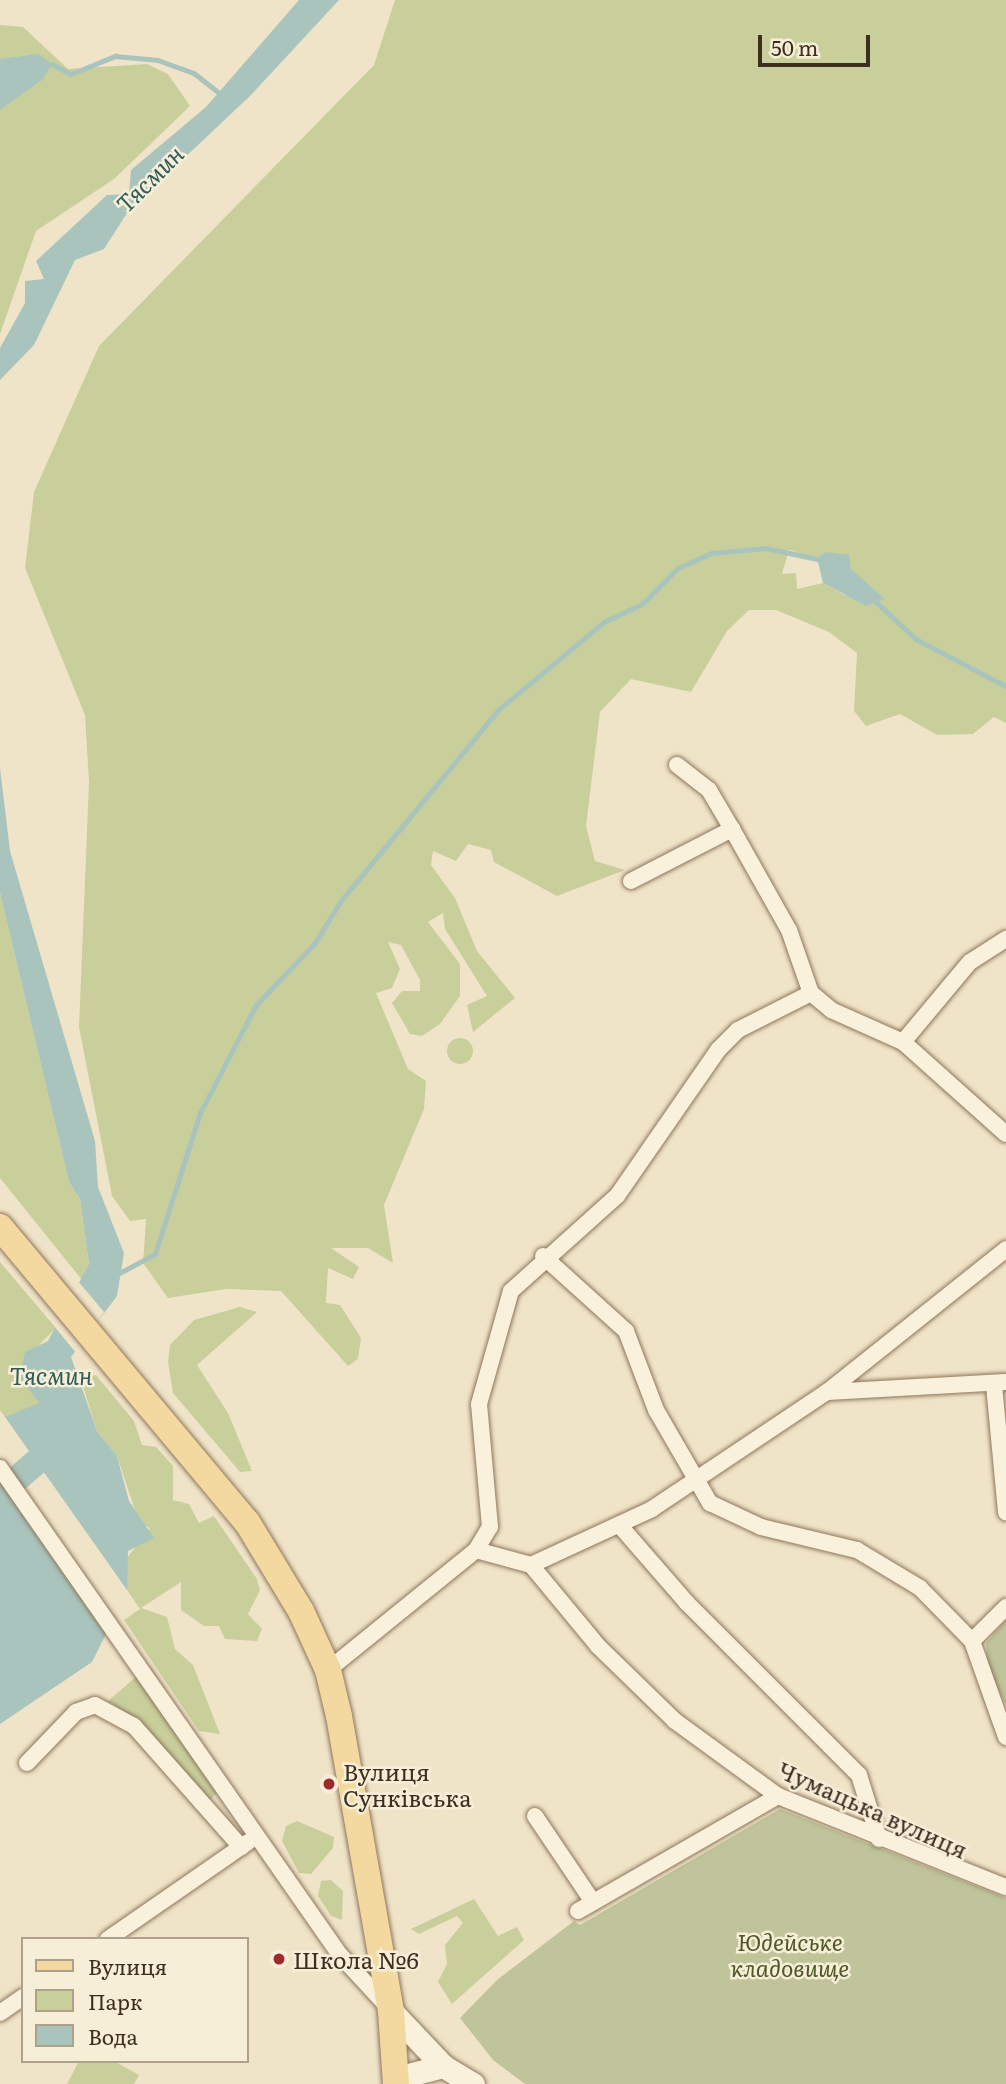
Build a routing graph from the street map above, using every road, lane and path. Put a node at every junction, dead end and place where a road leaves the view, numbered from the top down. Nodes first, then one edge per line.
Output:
1 (677, 765) dead end
2 (732, 829) junction
3 (631, 881) dead end
4 (1006, 939) edge
5 (811, 993) junction
6 (902, 1042) junction
7 (1006, 1134) edge
8 (0, 1227) edge
9 (1006, 1249) edge
10 (543, 1256) junction
11 (1000, 1383) edge
12 (827, 1392) junction
13 (0, 1468) edge
14 (693, 1480) junction
15 (1006, 1511) edge
16 (490, 1527) junction
17 (621, 1527) junction
18 (476, 1550) junction
19 (505, 1554) junction
20 (531, 1565) junction
21 (1006, 1607) edge
22 (972, 1642) junction
23 (328, 1670) junction
24 (1006, 1737) edge
25 (27, 1763) dead end
26 (778, 1796) junction
27 (535, 1816) dead end
28 (259, 1835) junction
29 (879, 1839) junction
30 (241, 1847) junction
31 (1006, 1887) edge
32 (593, 1902) junction
33 (578, 1911) dead end
34 (111, 1937) edge
35 (21, 1998) edge
36 (391, 2011) junction
37 (0, 2013) edge
38 (443, 2066) junction
39 (396, 2081) edge
40 (473, 2084) edge

1 - 2 street
2 - 3 street
2 - 5 street
4 - 6 street
5 - 6 street
5 - 10 street
6 - 7 street
8 - 23 main road
9 - 12 street
10 - 14 street
10 - 16 street
11 - 12 street
11 - 15 street
12 - 14 street
13 - 28 street
14 - 17 street
14 - 22 street
16 - 18 street
16 - 19 street
17 - 20 street
17 - 29 street
18 - 19 street, Чумацька вулиця
18 - 23 street
19 - 20 street, Чумацька вулиця
20 - 26 street, Чумацька вулиця
21 - 22 street
22 - 24 street
23 - 36 main road
25 - 30 street
26 - 29 street, Чумацька вулиця
26 - 32 street
27 - 32 street
28 - 30 street
28 - 36 street
29 - 31 street, Чумацька вулиця
30 - 34 street
32 - 33 street
35 - 37 street
36 - 38 street
36 - 39 main road
38 - 39 street
38 - 40 street

